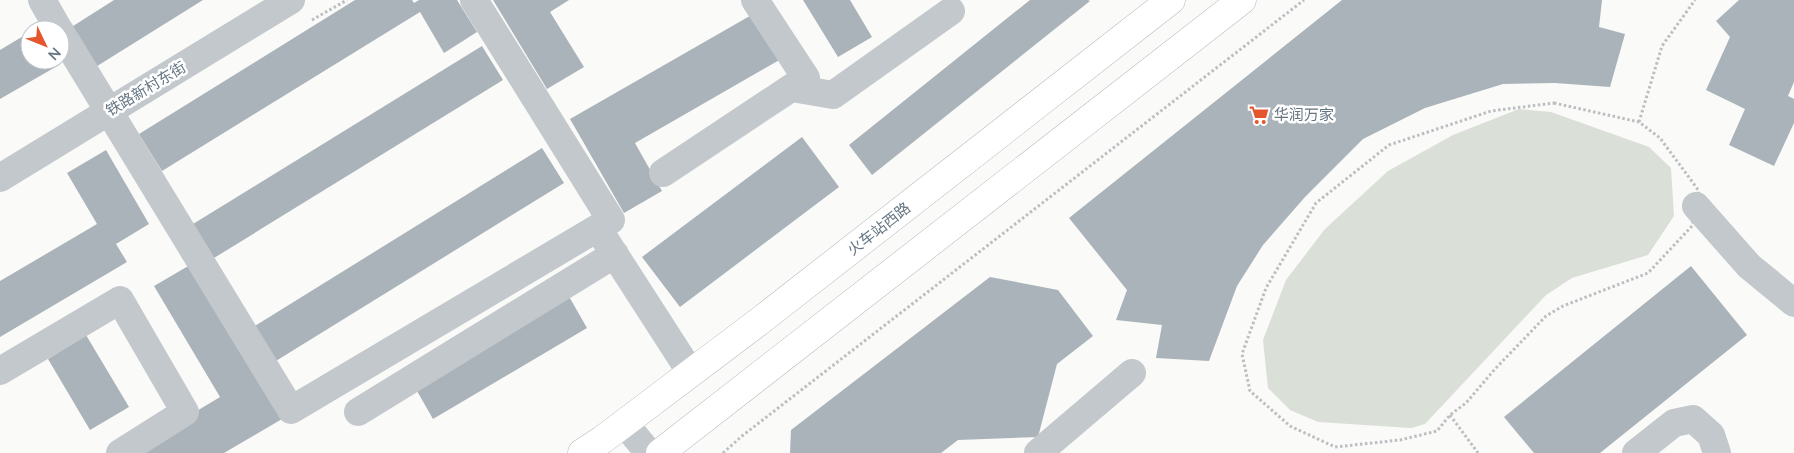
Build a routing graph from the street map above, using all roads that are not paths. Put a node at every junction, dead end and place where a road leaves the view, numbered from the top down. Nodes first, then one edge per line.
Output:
1 (42, 0) edge
2 (292, 0) edge
3 (474, 0) edge
4 (755, 0) edge
5 (1171, 0) edge
6 (1242, 0) edge
7 (955, 4) edge
8 (54, 20) edge
9 (70, 47) edge
10 (792, 88) junction
11 (108, 112) junction
12 (663, 173) dead end
13 (0, 178) edge
14 (1696, 206) road end
15 (598, 228) junction
16 (616, 254) junction
17 (1794, 303) edge
18 (0, 371) edge
19 (691, 373) junction
20 (1132, 373) dead end
21 (358, 412) dead end
22 (624, 423) junction
23 (120, 453) edge
24 (582, 453) edge
25 (649, 453) edge
26 (660, 453) edge
27 (1038, 453) edge
28 (1636, 453) edge
29 (1717, 453) edge

1 - 8 street
2 - 11 street, 铁路新村东街
3 - 15 street
4 - 10 street
5 - 19 main road, 火车站西路
6 - 26 main road
7 - 10 street
9 - 11 street
10 - 12 street
11 - 13 street, 铁路新村东街
11 - 15 street
14 - 17 street
15 - 16 street
16 - 19 street
16 - 21 street
18 - 23 street
19 - 22 main road, 火车站西路
20 - 27 street
22 - 24 main road, 火车站西路
22 - 25 street
28 - 29 street

